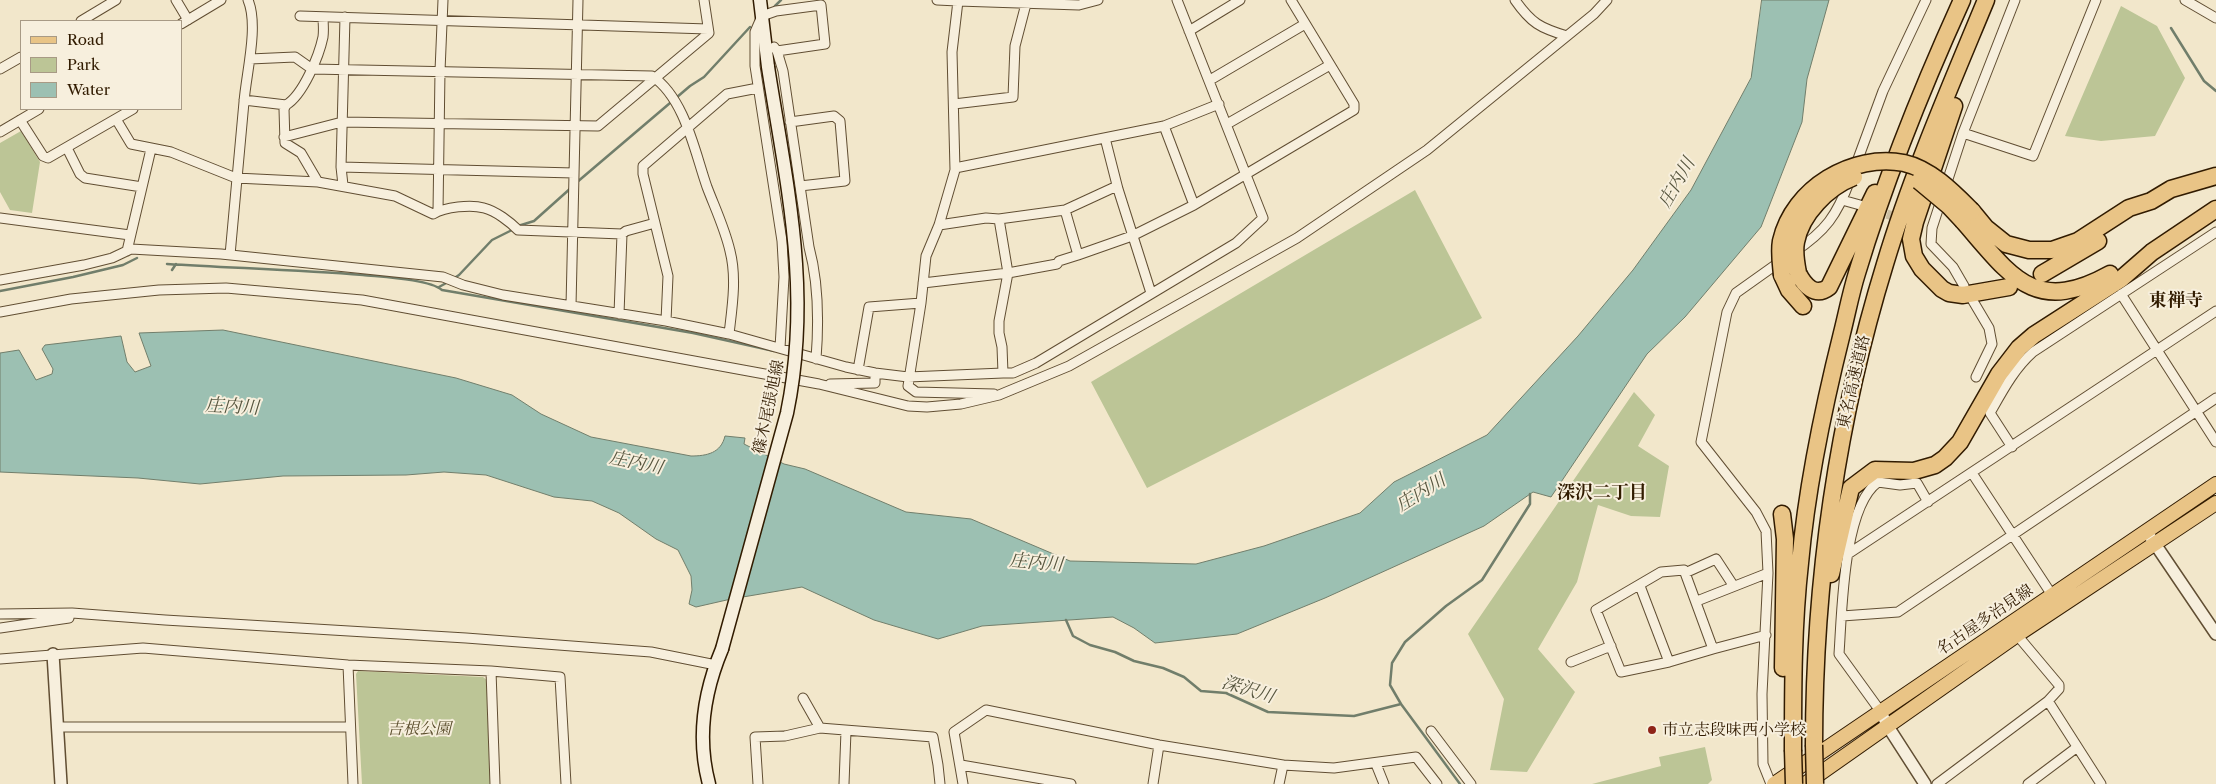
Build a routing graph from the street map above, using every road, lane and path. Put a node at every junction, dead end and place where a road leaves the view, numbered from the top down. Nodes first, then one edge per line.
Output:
1 (116, 0) edge
2 (176, 0) edge
3 (221, 0) edge
4 (248, 0) edge
5 (443, 0) edge
6 (578, 0) edge
7 (704, 0) edge
8 (760, 0) edge
9 (937, 0) edge
10 (1098, 0) edge
11 (1177, 0) edge
12 (1240, 0) edge
13 (1291, 0) edge
14 (1515, 0) edge
15 (1599, 0) edge
16 (1608, 0) edge
17 (1926, 0) edge
18 (1962, 0) edge
19 (1988, 0) edge
20 (2015, 0) edge
21 (2096, 0) edge
22 (2185, 0) edge
23 (958, 1) edge
24 (1026, 2) edge
25 (1594, 14) junction
26 (300, 16) dead end
27 (762, 16) junction
28 (323, 17) junction
29 (345, 17) junction
30 (2216, 18) edge
31 (83, 20) edge
32 (442, 21) junction
33 (184, 22) edge
34 (578, 24) junction
35 (1305, 24) junction
36 (708, 29) junction
37 (1189, 31) junction
38 (1567, 36) junction
39 (766, 41) junction
40 (778, 51) junction
41 (20, 57) edge
42 (250, 59) junction
43 (1330, 65) junction
44 (311, 68) junction
45 (0, 69) edge
46 (343, 69) junction
47 (440, 71) junction
48 (576, 74) junction
49 (656, 79) junction
50 (1210, 80) junction
51 (758, 88) junction
52 (244, 100) junction
53 (954, 104) junction
54 (1219, 104) junction
55 (286, 105) junction
56 (37, 110) edge
57 (131, 110) edge
58 (116, 119) junction
59 (20, 120) junction
60 (342, 122) junction
61 (790, 122) junction
62 (439, 124) junction
63 (1227, 124) junction
64 (1164, 126) junction
65 (575, 127) junction
66 (688, 128) junction
67 (1908, 129) junction
68 (0, 132) edge
69 (1963, 133) junction
70 (284, 137) junction
71 (1105, 138) junction
72 (67, 148) junction
73 (151, 149) junction
74 (341, 167) junction
75 (955, 168) junction
76 (438, 170) junction
77 (1246, 175) junction
78 (2216, 176) edge
79 (237, 178) junction
80 (574, 181) junction
81 (318, 182) junction
82 (343, 185) junction
83 (800, 186) junction
84 (1117, 186) junction
85 (142, 187) junction
86 (1842, 200) junction
87 (2151, 201) junction
88 (1194, 205) junction
89 (1860, 205) dead end
90 (2216, 209) edge
91 (1065, 210) junction
92 (438, 211) junction
93 (1968, 216) junction
94 (0, 218) edge
95 (999, 219) junction
96 (655, 223) junction
97 (1920, 224) dead end
98 (939, 225) junction
99 (1932, 228) junction
100 (573, 231) junction
101 (2216, 232) edge
102 (622, 234) junction
103 (130, 235) junction
104 (1132, 236) junction
105 (127, 251) junction
106 (2152, 252) junction
107 (230, 255) junction
108 (1078, 255) junction
109 (1008, 273) junction
110 (1790, 274) junction
111 (2042, 274) dead end
112 (0, 280) edge
113 (923, 284) junction
114 (1964, 286) dead end
115 (2009, 287) dead end
116 (1151, 293) junction
117 (2121, 294) junction
118 (1973, 300) dead end
119 (921, 303) junction
120 (571, 306) junction
121 (1803, 306) dead end
122 (2216, 310) edge
123 (0, 312) edge
124 (619, 314) junction
125 (666, 321) junction
126 (729, 334) junction
127 (780, 348) junction
128 (2156, 350) junction
129 (816, 359) junction
130 (858, 370) junction
131 (1003, 372) junction
132 (875, 373) junction
133 (908, 377) junction
134 (1976, 378) dead end
135 (819, 384) junction
136 (999, 395) junction
137 (2216, 398) edge
138 (2196, 411) junction
139 (2216, 442) edge
140 (2012, 447) junction
141 (1972, 473) junction
142 (2216, 484) edge
143 (1928, 502) junction
144 (2216, 503) edge
145 (1782, 514) dead end
146 (2146, 530) junction
147 (2012, 534) junction
148 (2155, 545) junction
149 (1848, 554) junction
150 (1685, 573) junction
151 (1768, 573) junction
152 (1640, 586) junction
153 (1733, 586) junction
154 (2052, 595) junction
155 (1697, 601) junction
156 (0, 614) edge
157 (106, 615) junction
158 (1842, 616) junction
159 (0, 628) edge
160 (2216, 634) edge
161 (1766, 635) junction
162 (2017, 635) junction
163 (1610, 646) junction
164 (1713, 649) junction
165 (53, 654) junction
166 (0, 659) edge
167 (1571, 662) dead end
168 (1669, 662) junction
169 (348, 665) junction
170 (716, 665) junction
171 (491, 671) junction
172 (1814, 672) junction
173 (802, 698) dead end
174 (2048, 701) junction
175 (1884, 719) junction
176 (57, 727) junction
177 (350, 727) junction
178 (820, 728) junction
179 (846, 731) junction
180 (1432, 731) dead end
181 (1159, 745) junction
182 (2076, 748) junction
183 (1790, 750) junction
184 (1376, 764) junction
185 (961, 765) junction
186 (1283, 765) junction
187 (60, 784) edge
188 (353, 784) edge
189 (495, 784) edge
190 (566, 784) edge
191 (709, 784) edge
192 (758, 784) edge
193 (844, 784) edge
194 (940, 784) edge
195 (963, 784) edge
196 (1071, 784) edge
197 (1153, 784) edge
198 (1279, 784) edge
199 (1384, 784) edge
200 (1437, 784) edge
201 (1471, 784) edge
202 (1772, 784) edge
203 (1789, 784) edge
204 (1794, 784) edge
205 (1805, 784) edge
206 (1815, 784) edge
207 (1925, 784) edge
208 (1937, 784) edge
209 (2028, 784) edge
210 (2101, 784) edge

1 - 31 street
2 - 33 street
3 - 33 street
4 - 42 street
5 - 32 street
6 - 34 street
7 - 36 street
8 - 27 main road, 篠木尾張旭線
9 - 23 street
10 - 24 street
11 - 37 street
12 - 37 street
13 - 35 street
14 - 38 street
15 - 25 street
16 - 25 street
17 - 86 street
18 - 67 highway, 東名高速道路
19 - 115 highway
19 - 172 highway, 東名高速道路
20 - 69 street
21 - 69 street
22 - 30 street
23 - 24 street
23 - 53 street
24 - 53 street
25 - 38 street
26 - 28 street
27 - 39 main road, 篠木尾張旭線
27 - 40 street
27 - 51 street
28 - 29 street
28 - 44 street
29 - 32 street
29 - 46 street
32 - 34 street
32 - 47 street
34 - 36 street
34 - 48 street
35 - 43 street
35 - 50 street
36 - 49 street
37 - 50 street
38 - 136 street
39 - 40 street
39 - 170 main road, 篠木尾張旭線, bridge
40 - 61 street
41 - 45 street
42 - 44 street
42 - 52 street
43 - 63 street
43 - 77 street
44 - 46 street
44 - 55 street
46 - 47 street
46 - 60 street
47 - 48 street
47 - 62 street
48 - 49 street
48 - 65 street
49 - 65 street
49 - 66 street
50 - 54 street
51 - 66 street
51 - 127 street
52 - 55 street
52 - 79 street
53 - 75 street
54 - 63 street
54 - 64 street
55 - 70 street
56 - 59 street
57 - 58 street
58 - 72 street
58 - 73 street
59 - 68 street
59 - 72 street
60 - 62 street
60 - 70 street
60 - 74 street
61 - 83 street
61 - 83 street
62 - 65 street
62 - 76 street
63 - 77 street
64 - 71 street
64 - 88 street
65 - 80 street
66 - 96 street
66 - 126 street
67 - 110 highway
67 - 183 highway, 東名高速道路
69 - 99 street
70 - 81 street
71 - 75 street
71 - 84 street
72 - 85 street
73 - 79 street
73 - 85 street
74 - 76 street
74 - 82 street
75 - 98 street
76 - 80 street
76 - 92 street
77 - 88 street
77 - 116 street
78 - 87 highway
79 - 81 street
79 - 107 street
80 - 100 street
81 - 82 street
82 - 92 street
83 - 129 street
84 - 91 street
84 - 104 street
85 - 103 street
86 - 89 street
86 - 151 street
87 - 93 highway
87 - 111 highway
88 - 104 street
90 - 106 highway
91 - 95 street
91 - 108 street
92 - 100 street
93 - 106 highway
93 - 110 highway, bridge
94 - 103 street
95 - 98 street
95 - 109 street
96 - 102 street
96 - 125 street
97 - 99 street
98 - 113 street
99 - 114 street
100 - 102 street
100 - 120 street
101 - 117 street
102 - 124 street
103 - 105 street
104 - 108 street
104 - 116 street
105 - 107 street
105 - 112 street
106 - 172 highway
107 - 120 street
108 - 109 street
109 - 113 street
109 - 131 street
110 - 121 highway
113 - 119 street
116 - 131 street
117 - 128 street
117 - 140 street
118 - 134 street
119 - 130 street
119 - 133 street
120 - 124 street
122 - 128 street
123 - 135 street
124 - 125 street
125 - 126 street
126 - 127 street
127 - 129 street
128 - 138 street
128 - 140 street
129 - 130 street
130 - 132 street
131 - 133 street
132 - 133 street
132 - 135 street
133 - 136 street
135 - 136 street
137 - 138 street
138 - 139 street
138 - 147 street
140 - 141 street
141 - 143 street
141 - 147 street
142 - 146 main road, 名古屋多治見線
143 - 149 street
143 - 149 street
144 - 148 main road, 名古屋多治見線
145 - 183 highway
146 - 148 street
146 - 154 main road, 名古屋多治見線
147 - 154 street
147 - 158 street
148 - 160 street
148 - 162 main road, 名古屋多治見線
149 - 158 street
150 - 152 street
150 - 153 street
150 - 155 street
151 - 153 street
151 - 161 street
152 - 163 street
152 - 168 street
153 - 155 street
154 - 175 main road, 名古屋多治見線
155 - 164 street
156 - 157 street
157 - 159 street
157 - 170 street
158 - 175 street
161 - 164 street
161 - 202 street
162 - 174 street
162 - 175 main road, 名古屋多治見線
163 - 167 street
163 - 168 street
164 - 168 street
165 - 166 street
165 - 169 street
165 - 176 street
169 - 171 street
169 - 177 street
170 - 191 main road, 篠木尾張旭線
171 - 189 street
171 - 190 street
172 - 206 highway, 東名高速道路, bridge
173 - 178 street
174 - 182 street
174 - 208 street
175 - 202 main road, 名古屋多治見線
175 - 205 main road, 名古屋多治見線
175 - 207 street
176 - 177 street
176 - 187 street
177 - 188 street
178 - 179 street
178 - 192 street
179 - 193 street
179 - 194 street
180 - 201 street
181 - 185 street
181 - 186 street
181 - 197 street
182 - 209 street
182 - 210 street
183 - 203 highway
183 - 204 highway, 東名高速道路, bridge
184 - 186 street
184 - 199 street
184 - 200 street
185 - 195 street
185 - 196 street
186 - 198 street

